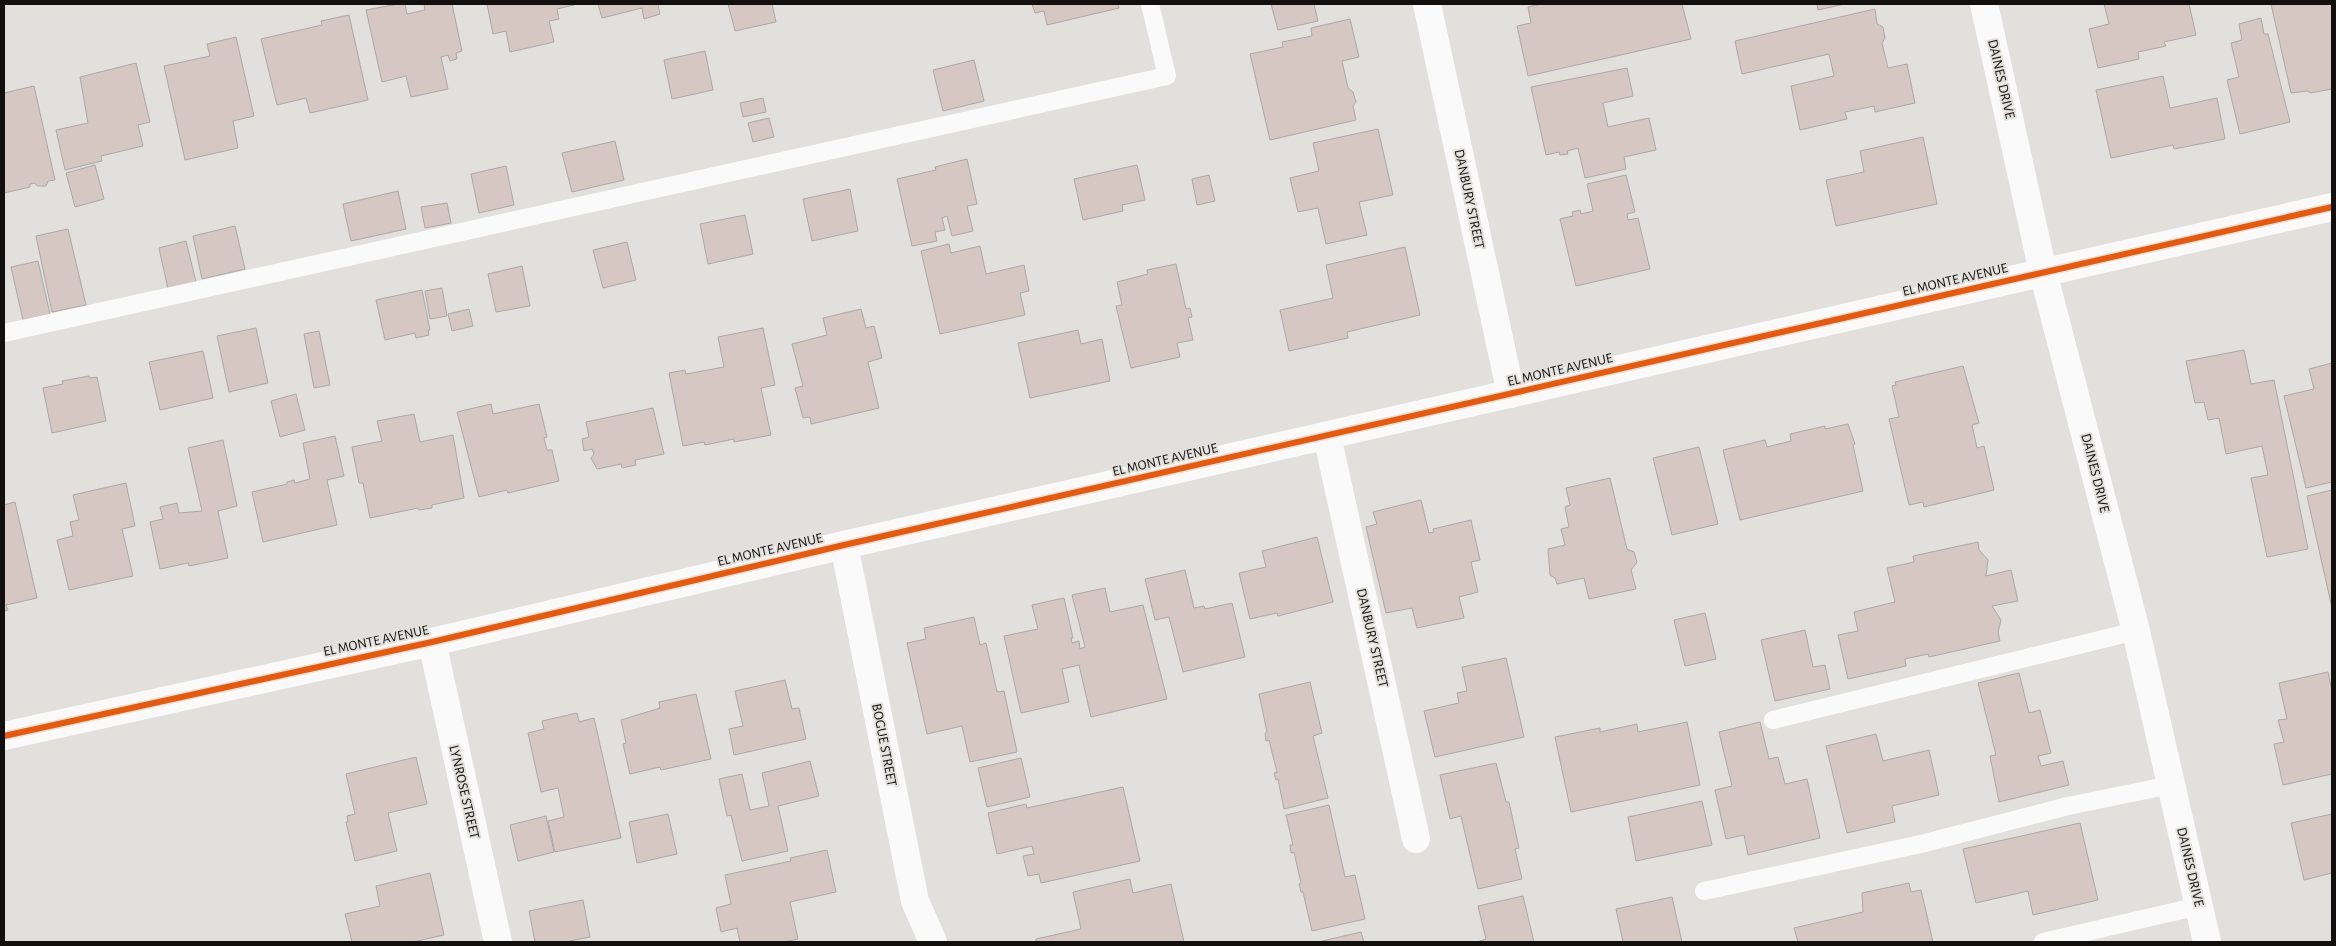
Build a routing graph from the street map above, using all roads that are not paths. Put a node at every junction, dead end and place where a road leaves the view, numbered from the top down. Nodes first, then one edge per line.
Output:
1 (1150, 4) edge
2 (1427, 4) edge
3 (1984, 4) edge
4 (2332, 207) edge
5 (2043, 272) junction
6 (4, 333) edge
7 (1511, 394) junction
8 (1327, 436) junction
9 (844, 546) junction
10 (2136, 631) junction
11 (432, 642) junction
12 (1774, 720) dead end
13 (4, 736) edge
14 (2171, 785) junction
15 (1416, 839) dead end
16 (1704, 891) dead end
17 (2199, 906) junction
18 (498, 942) edge
19 (933, 942) edge
20 (2043, 942) edge
21 (2207, 942) edge

1 - 6 lane
2 - 7 street, DANBURY STREET
3 - 5 street, DAINES DRIVE
4 - 5 street, EL MONTE AVENUE
5 - 7 street, EL MONTE AVENUE
5 - 10 street, DAINES DRIVE
7 - 8 street, EL MONTE AVENUE
8 - 9 street, EL MONTE AVENUE
8 - 15 street, DANBURY STREET
9 - 11 street, EL MONTE AVENUE
9 - 19 street, BOGUE STREET
10 - 12 lane
10 - 14 street, DAINES DRIVE
11 - 13 street, EL MONTE AVENUE
11 - 18 street, LYNROSE STREET
14 - 16 lane
14 - 17 street, DAINES DRIVE
17 - 20 lane
17 - 21 street, DAINES DRIVE

